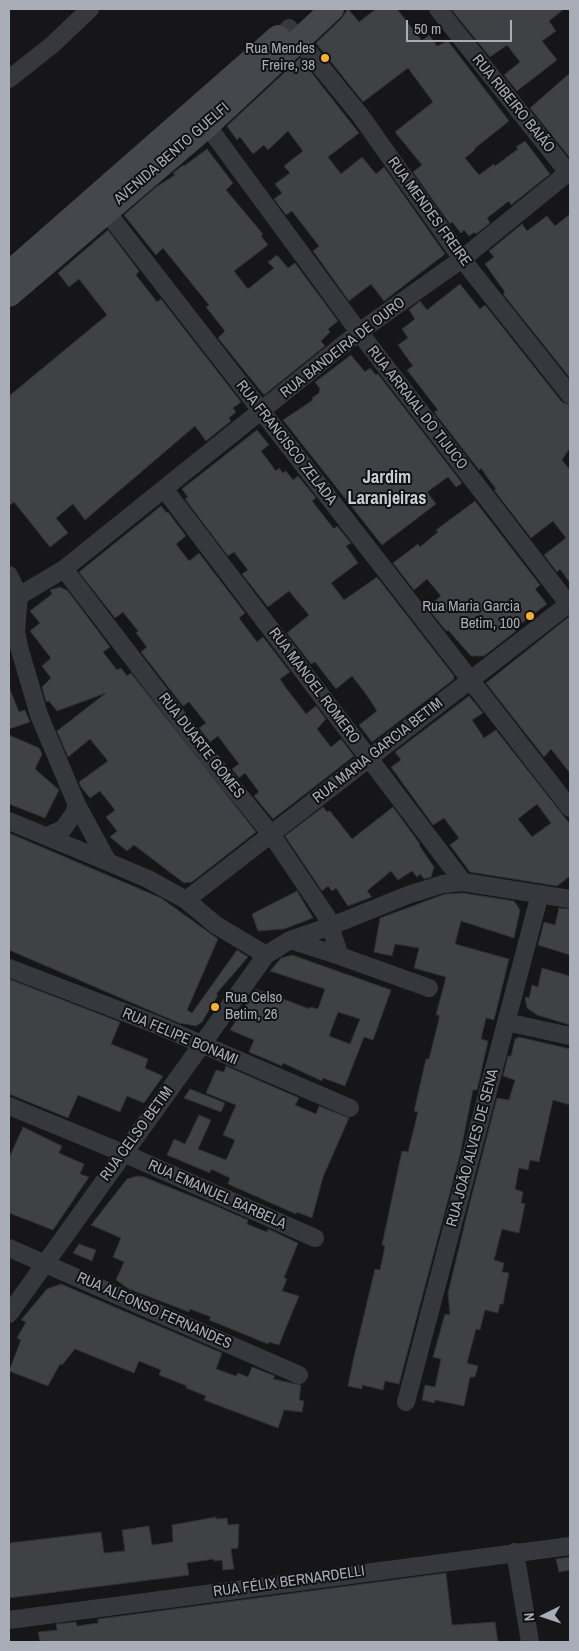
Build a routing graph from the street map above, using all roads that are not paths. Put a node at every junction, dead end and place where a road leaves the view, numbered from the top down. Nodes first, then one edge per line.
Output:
1 (90, 9) edge
2 (310, 9) edge
3 (332, 9) edge
4 (438, 9) edge
5 (294, 34) junction
6 (9, 79) edge
7 (202, 119) junction
8 (570, 173) edge
9 (100, 204) junction
10 (462, 259) junction
11 (9, 273) edge
12 (9, 295) edge
13 (359, 332) junction
14 (570, 395) edge
15 (261, 412) junction
16 (165, 490) junction
17 (64, 569) junction
18 (9, 574) edge
19 (19, 596) junction
20 (570, 604) edge
21 (470, 679) junction
22 (369, 758) junction
23 (77, 805) junction
24 (570, 808) edge
25 (9, 821) edge
26 (271, 834) junction
27 (47, 836) junction
28 (108, 862) junction
29 (463, 882) junction
30 (540, 894) junction
31 (570, 899) edge
32 (186, 900) junction
33 (331, 926) junction
34 (290, 940) junction
35 (266, 955) junction
36 (340, 956) junction
37 (9, 968) edge
38 (430, 988) dead end
39 (506, 1022) junction
40 (570, 1036) edge
41 (202, 1045) junction
42 (9, 1106) edge
43 (350, 1108) dead end
44 (123, 1153) junction
45 (315, 1238) dead end
46 (9, 1248) edge
47 (46, 1263) junction
48 (9, 1314) edge
49 (299, 1375) dead end
50 (406, 1402) dead end
51 (570, 1546) edge
52 (514, 1552) junction
53 (9, 1620) edge
54 (530, 1642) edge

1 - 6 street
2 - 5 main road, AVENIDA BENTO GUELFI
3 - 5 main road, AVENIDA BENTO GUELFI
4 - 8 street, RUA RIBEIRO BAIÃO
5 - 7 main road, AVENIDA BENTO GUELFI
5 - 10 street, RUA MENDES FREIRE
7 - 9 main road, AVENIDA BENTO GUELFI
7 - 13 street, RUA ARRAIAL DO TIJUCO
8 - 10 street, RUA BANDEIRA DE OURO
9 - 11 main road, AVENIDA BENTO GUELFI
9 - 12 main road, AVENIDA BENTO GUELFI
9 - 15 street, RUA FRANCISCO ZELADA
10 - 13 street, RUA BANDEIRA DE OURO
10 - 14 street, RUA MENDES FREIRE
13 - 15 street, RUA BANDEIRA DE OURO
13 - 20 street, RUA ARRAIAL DO TIJUCO
15 - 16 street, RUA BANDEIRA DE OURO
15 - 21 street, RUA FRANCISCO ZELADA
16 - 17 street, RUA BANDEIRA DE OURO
16 - 22 street, RUA MANOEL ROMERO
17 - 19 street, RUA BANDEIRA DE OURO
17 - 26 street, RUA DUARTE GOMES
18 - 19 street
19 - 23 street
20 - 21 street, RUA MARIA GARCIA BETIM
21 - 22 street, RUA MARIA GARCIA BETIM
21 - 24 street, RUA FRANCISCO ZELADA
22 - 26 street, RUA MARIA GARCIA BETIM
22 - 29 street, RUA MANOEL ROMERO
23 - 27 street
23 - 28 street
25 - 27 street
26 - 32 street, RUA MARIA GARCIA BETIM
26 - 33 street, RUA DUARTE GOMES
27 - 28 street
28 - 32 street
29 - 30 street
29 - 33 street
30 - 31 street
30 - 39 street, RUA JOÃO ALVES DE SENA
32 - 35 street
33 - 34 street
33 - 36 street, RUA DUARTE GOMES
34 - 35 street
34 - 36 street
35 - 41 street, RUA CELSO BETIM
36 - 38 street
37 - 41 street, RUA FELIPE BONAMI
39 - 40 street
39 - 50 street, RUA JOÃO ALVES DE SENA
41 - 43 street, RUA FELIPE BONAMI
41 - 44 street, RUA CELSO BETIM
42 - 44 street, RUA EMANUEL BARBELA
44 - 45 street, RUA EMANUEL BARBELA
44 - 47 street, RUA CELSO BETIM
46 - 47 street, RUA ALFONSO FERNANDES
47 - 48 street, RUA CELSO BETIM
47 - 49 street, RUA ALFONSO FERNANDES
51 - 52 street, RUA FÉLIX BERNARDELLI
52 - 53 street, RUA FÉLIX BERNARDELLI
52 - 54 street

